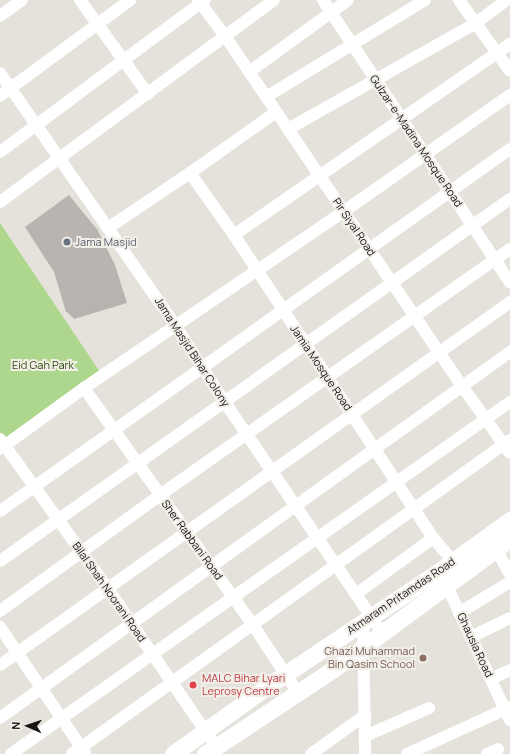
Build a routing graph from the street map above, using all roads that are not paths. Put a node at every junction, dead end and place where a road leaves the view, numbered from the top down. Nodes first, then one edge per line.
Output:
1 (22, 0) edge
2 (80, 0) edge
3 (130, 0) edge
4 (274, 0) edge
5 (323, 0) edge
6 (348, 0) edge
7 (425, 0) edge
8 (459, 0) edge
9 (507, 0) edge
10 (201, 1) edge
11 (331, 12) junction
12 (0, 16) edge
13 (476, 23) junction
14 (97, 24) junction
15 (225, 36) junction
16 (352, 44) junction
17 (510, 44) edge
18 (497, 53) junction
19 (124, 59) junction
20 (510, 71) edge
21 (249, 72) junction
22 (0, 73) edge
23 (375, 80) junction
24 (10, 88) junction
25 (148, 94) junction
26 (510, 95) edge
27 (0, 96) edge
28 (266, 97) junction
29 (276, 112) junction
30 (402, 120) junction
31 (36, 125) junction
32 (288, 129) junction
33 (510, 149) edge
34 (0, 152) edge
35 (425, 155) junction
36 (60, 159) junction
37 (190, 173) junction
38 (320, 175) junction
39 (450, 192) junction
40 (510, 199) edge
41 (0, 202) edge
42 (343, 212) junction
43 (472, 226) junction
44 (108, 228) junction
45 (234, 235) junction
46 (368, 249) junction
47 (510, 249) edge
48 (495, 260) junction
49 (256, 270) junction
50 (392, 282) junction
51 (510, 283) edge
52 (510, 302) edge
53 (282, 310) junction
54 (415, 315) junction
55 (175, 325) junction
56 (305, 344) junction
57 (439, 352) junction
58 (510, 352) edge
59 (203, 367) junction
60 (328, 378) junction
61 (462, 386) junction
62 (84, 388) junction
63 (224, 401) junction
64 (510, 402) edge
65 (352, 414) junction
66 (486, 420) junction
67 (114, 430) junction
68 (248, 434) junction
69 (2, 444) edge
70 (508, 446) edge
71 (374, 450) junction
72 (138, 463) junction
73 (273, 471) junction
74 (396, 483) junction
75 (34, 487) junction
76 (160, 495) junction
77 (296, 506) junction
78 (414, 509) junction
79 (0, 511) edge
80 (58, 520) junction
81 (510, 520) edge
82 (187, 532) junction
83 (318, 538) junction
84 (433, 538) junction
85 (510, 539) edge
86 (496, 549) junction
87 (81, 552) junction
88 (0, 561) edge
89 (336, 564) junction
90 (211, 567) junction
91 (446, 572) junction
92 (510, 574) edge
93 (510, 582) edge
94 (108, 589) junction
95 (356, 594) junction
96 (233, 598) junction
97 (0, 610) edge
98 (459, 613) junction
99 (367, 618) junction
100 (510, 618) edge
101 (131, 624) junction
102 (253, 625) junction
103 (0, 627) edge
104 (382, 633) junction
105 (471, 637) junction
106 (364, 647) junction
107 (17, 652) junction
108 (152, 654) junction
109 (0, 665) edge
110 (510, 670) edge
111 (286, 674) junction
112 (491, 679) junction
113 (172, 682) junction
114 (41, 688) junction
115 (298, 692) junction
116 (429, 708) dead end
117 (508, 712) edge
118 (365, 715) junction
119 (0, 718) edge
120 (62, 718) junction
121 (205, 731) junction
122 (365, 736) junction
123 (211, 750) edge
124 (80, 752) edge
125 (12, 754) edge
126 (173, 754) edge
127 (311, 754) edge
128 (365, 754) edge
129 (407, 754) edge

1 - 12 street
2 - 14 street
3 - 14 street
4 - 15 street
5 - 11 street, Gulzar-e-Madina Mosque Road
6 - 11 street
7 - 16 street
8 - 13 street
9 - 13 street
10 - 15 street, Pir Siyal Road
10 - 19 street
11 - 16 street, Gulzar-e-Madina Mosque Road
11 - 21 street
13 - 18 street
13 - 23 street
14 - 19 street
14 - 24 street
15 - 21 street, Pir Siyal Road
15 - 25 street
16 - 23 street, Gulzar-e-Madina Mosque Road
16 - 28 street
17 - 18 street
18 - 20 street
18 - 30 street
19 - 25 street
19 - 31 street
21 - 28 street, Pir Siyal Road
22 - 24 street, Jama Masjid Bihar Colony
23 - 30 street, Gulzar-e-Madina Mosque Road
23 - 32 street
24 - 27 street
24 - 31 street, Jama Masjid Bihar Colony
25 - 36 street
26 - 35 street
28 - 29 street, Pir Siyal Road
29 - 32 street, Pir Siyal Road
29 - 37 street
30 - 35 street, Gulzar-e-Madina Mosque Road
30 - 38 street
31 - 34 street
31 - 36 street, Jama Masjid Bihar Colony
32 - 38 street, Pir Siyal Road
33 - 39 street
35 - 39 street, Gulzar-e-Madina Mosque Road
35 - 42 street
36 - 41 street
36 - 44 street, Jama Masjid Bihar Colony
37 - 44 street
37 - 45 street, Jamia Mosque Road
38 - 42 street, Pir Siyal Road
38 - 45 street
39 - 43 street, Gulzar-e-Madina Mosque Road
39 - 46 street
40 - 43 street
42 - 46 street, Pir Siyal Road
42 - 49 street
43 - 48 street, Gulzar-e-Madina Mosque Road
43 - 50 street
44 - 55 street, Jama Masjid Bihar Colony
45 - 49 street, Jamia Mosque Road
46 - 50 street, Pir Siyal Road
46 - 53 street
47 - 48 street
48 - 51 street, Gulzar-e-Madina Mosque Road
48 - 54 street
49 - 53 street, Jamia Mosque Road
49 - 55 street
50 - 54 street, Pir Siyal Road
50 - 56 street
52 - 57 street
53 - 56 street, Jamia Mosque Road
53 - 59 street
54 - 57 street, Pir Siyal Road
54 - 60 street
55 - 59 street, Jama Masjid Bihar Colony
55 - 62 street
56 - 60 street, Jamia Mosque Road
56 - 63 street
57 - 61 street, Pir Siyal Road
57 - 65 street
58 - 61 street
59 - 63 street, Jama Masjid Bihar Colony
59 - 67 street
60 - 65 street, Jamia Mosque Road
60 - 68 street
61 - 66 street, Pir Siyal Road
61 - 71 street
62 - 67 street, Sher Rabbani Road
62 - 69 street
63 - 68 street, Jama Masjid Bihar Colony
63 - 72 street
64 - 66 street
65 - 71 street, Jamia Mosque Road
65 - 73 street
66 - 70 street, Pir Siyal Road
66 - 74 street
67 - 72 street, Sher Rabbani Road
67 - 75 street
68 - 73 street, Jama Masjid Bihar Colony
68 - 76 street
69 - 75 street, Bilal Shah Noorani Road
70 - 78 street
71 - 74 street, Jamia Mosque Road
71 - 77 street
72 - 76 street, Sher Rabbani Road
72 - 80 street
73 - 77 street, Jama Masjid Bihar Colony
73 - 82 street
74 - 78 street, Jamia Mosque Road
74 - 83 street
75 - 79 street
75 - 80 street, Bilal Shah Noorani Road
76 - 82 street, Sher Rabbani Road
76 - 87 street
77 - 83 street, Jama Masjid Bihar Colony
77 - 90 street
78 - 84 street, Jamia Mosque Road
78 - 89 street
80 - 87 street, Bilal Shah Noorani Road
80 - 88 street
81 - 91 main road, Atmaram Pritamdas Road
82 - 90 street, Sher Rabbani Road
82 - 94 street
83 - 89 street, Jama Masjid Bihar Colony
83 - 96 street
84 - 91 street, Jamia Mosque Road
84 - 95 street
85 - 86 main road, Atmaram Pritamdas Road
86 - 91 main road, Atmaram Pritamdas Road
86 - 92 street
87 - 94 street, Bilal Shah Noorani Road
87 - 97 street
89 - 95 street, Jama Masjid Bihar Colony
89 - 102 street
90 - 96 street, Sher Rabbani Road
90 - 101 street
91 - 98 street, Ghausia Road
91 - 99 main road, Atmaram Pritamdas Road
91 - 104 main road, Atmaram Pritamdas Road
93 - 98 street
94 - 101 street, Bilal Shah Noorani Road
94 - 107 street
95 - 99 street, Jama Masjid Bihar Colony
96 - 102 street, Sher Rabbani Road
96 - 108 street
98 - 105 street, Ghausia Road
99 - 104 street, Jama Masjid Bihar Colony
99 - 106 street
99 - 111 main road, Atmaram Pritamdas Road
100 - 105 street
101 - 108 street, Bilal Shah Noorani Road
101 - 114 street
102 - 111 street, Sher Rabbani Road
102 - 113 street
103 - 107 street
104 - 106 main road, Atmaram Pritamdas Road
105 - 112 street, Ghausia Road
106 - 115 main road, Atmaram Pritamdas Road
106 - 118 street
107 - 109 street
107 - 114 street
108 - 113 street, Bilal Shah Noorani Road
108 - 120 street
110 - 112 street
111 - 115 street, Sher Rabbani Road
111 - 121 main road, Atmaram Pritamdas Road
112 - 117 street, Ghausia Road
113 - 121 street, Bilal Shah Noorani Road
113 - 124 street
114 - 119 street
114 - 120 street
115 - 123 main road, Atmaram Pritamdas Road
116 - 122 street
117 - 129 street
118 - 122 street
118 - 127 street
120 - 124 street
120 - 125 street
121 - 123 street, Bilal Shah Noorani Road
121 - 126 main road, Atmaram Pritamdas Road
122 - 128 street

